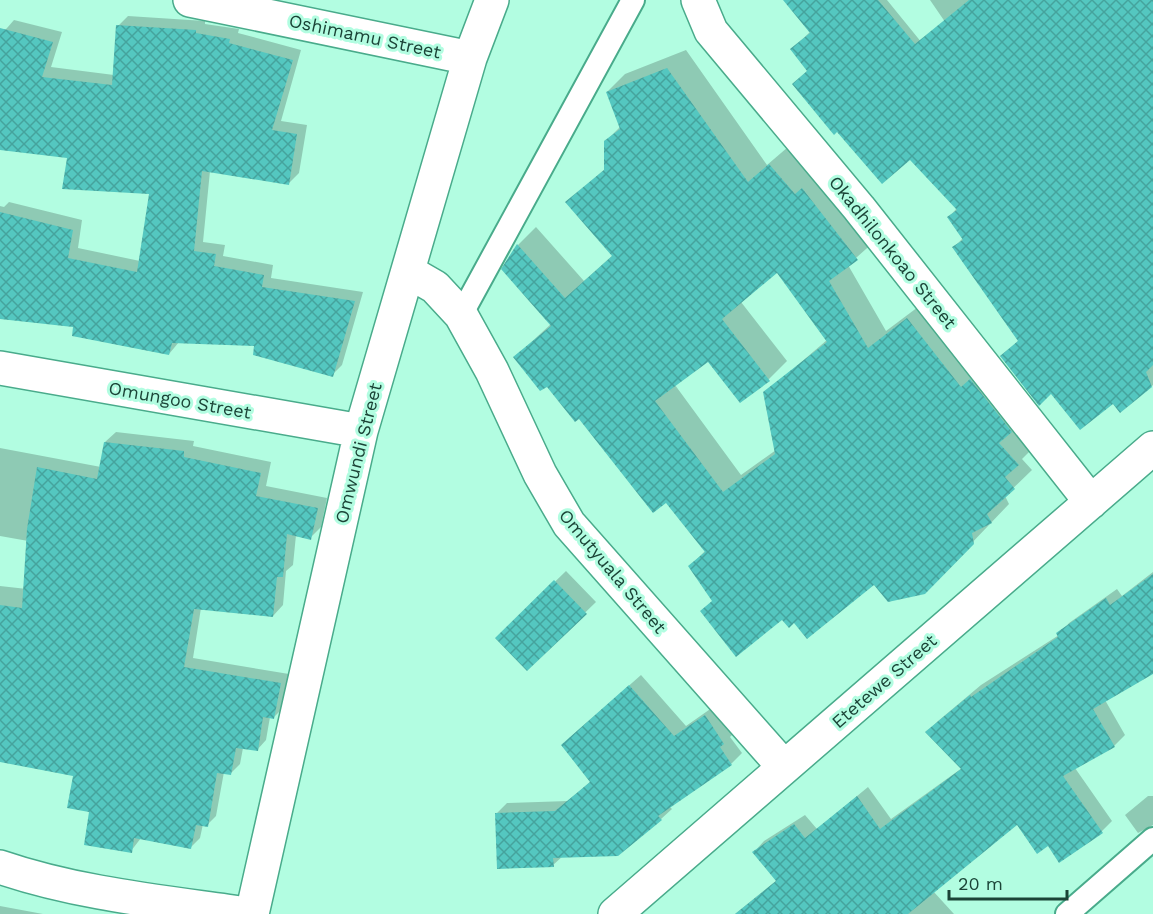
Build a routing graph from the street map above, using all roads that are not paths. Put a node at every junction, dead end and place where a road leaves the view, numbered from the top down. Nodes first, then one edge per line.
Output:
1 (190, 0) edge
2 (492, 0) edge
3 (633, 0) edge
4 (698, 0) edge
5 (470, 58) junction
6 (409, 272) junction
7 (461, 315) junction
8 (0, 369) edge
9 (361, 431) junction
10 (1153, 448) edge
11 (1091, 502) junction
12 (784, 767) junction
13 (1153, 839) edge
14 (0, 867) edge
15 (247, 914) edge
16 (252, 914) edge
17 (615, 914) edge
18 (1067, 914) edge

1 - 5 street, Oshimamu Street
2 - 5 street, Omwundi Street
3 - 7 lane
4 - 11 street, Okadhilonkoao Street
5 - 6 street, Omwundi Street
6 - 7 street, Omutyuala Street
6 - 9 street, Omwundi Street
7 - 12 street, Omutyuala Street
8 - 9 street, Omungoo Street
9 - 16 street, Omwundi Street
10 - 11 street, Etetewe Street
11 - 12 street, Etetewe Street
12 - 17 street, Etetewe Street
13 - 18 lane
14 - 15 street

